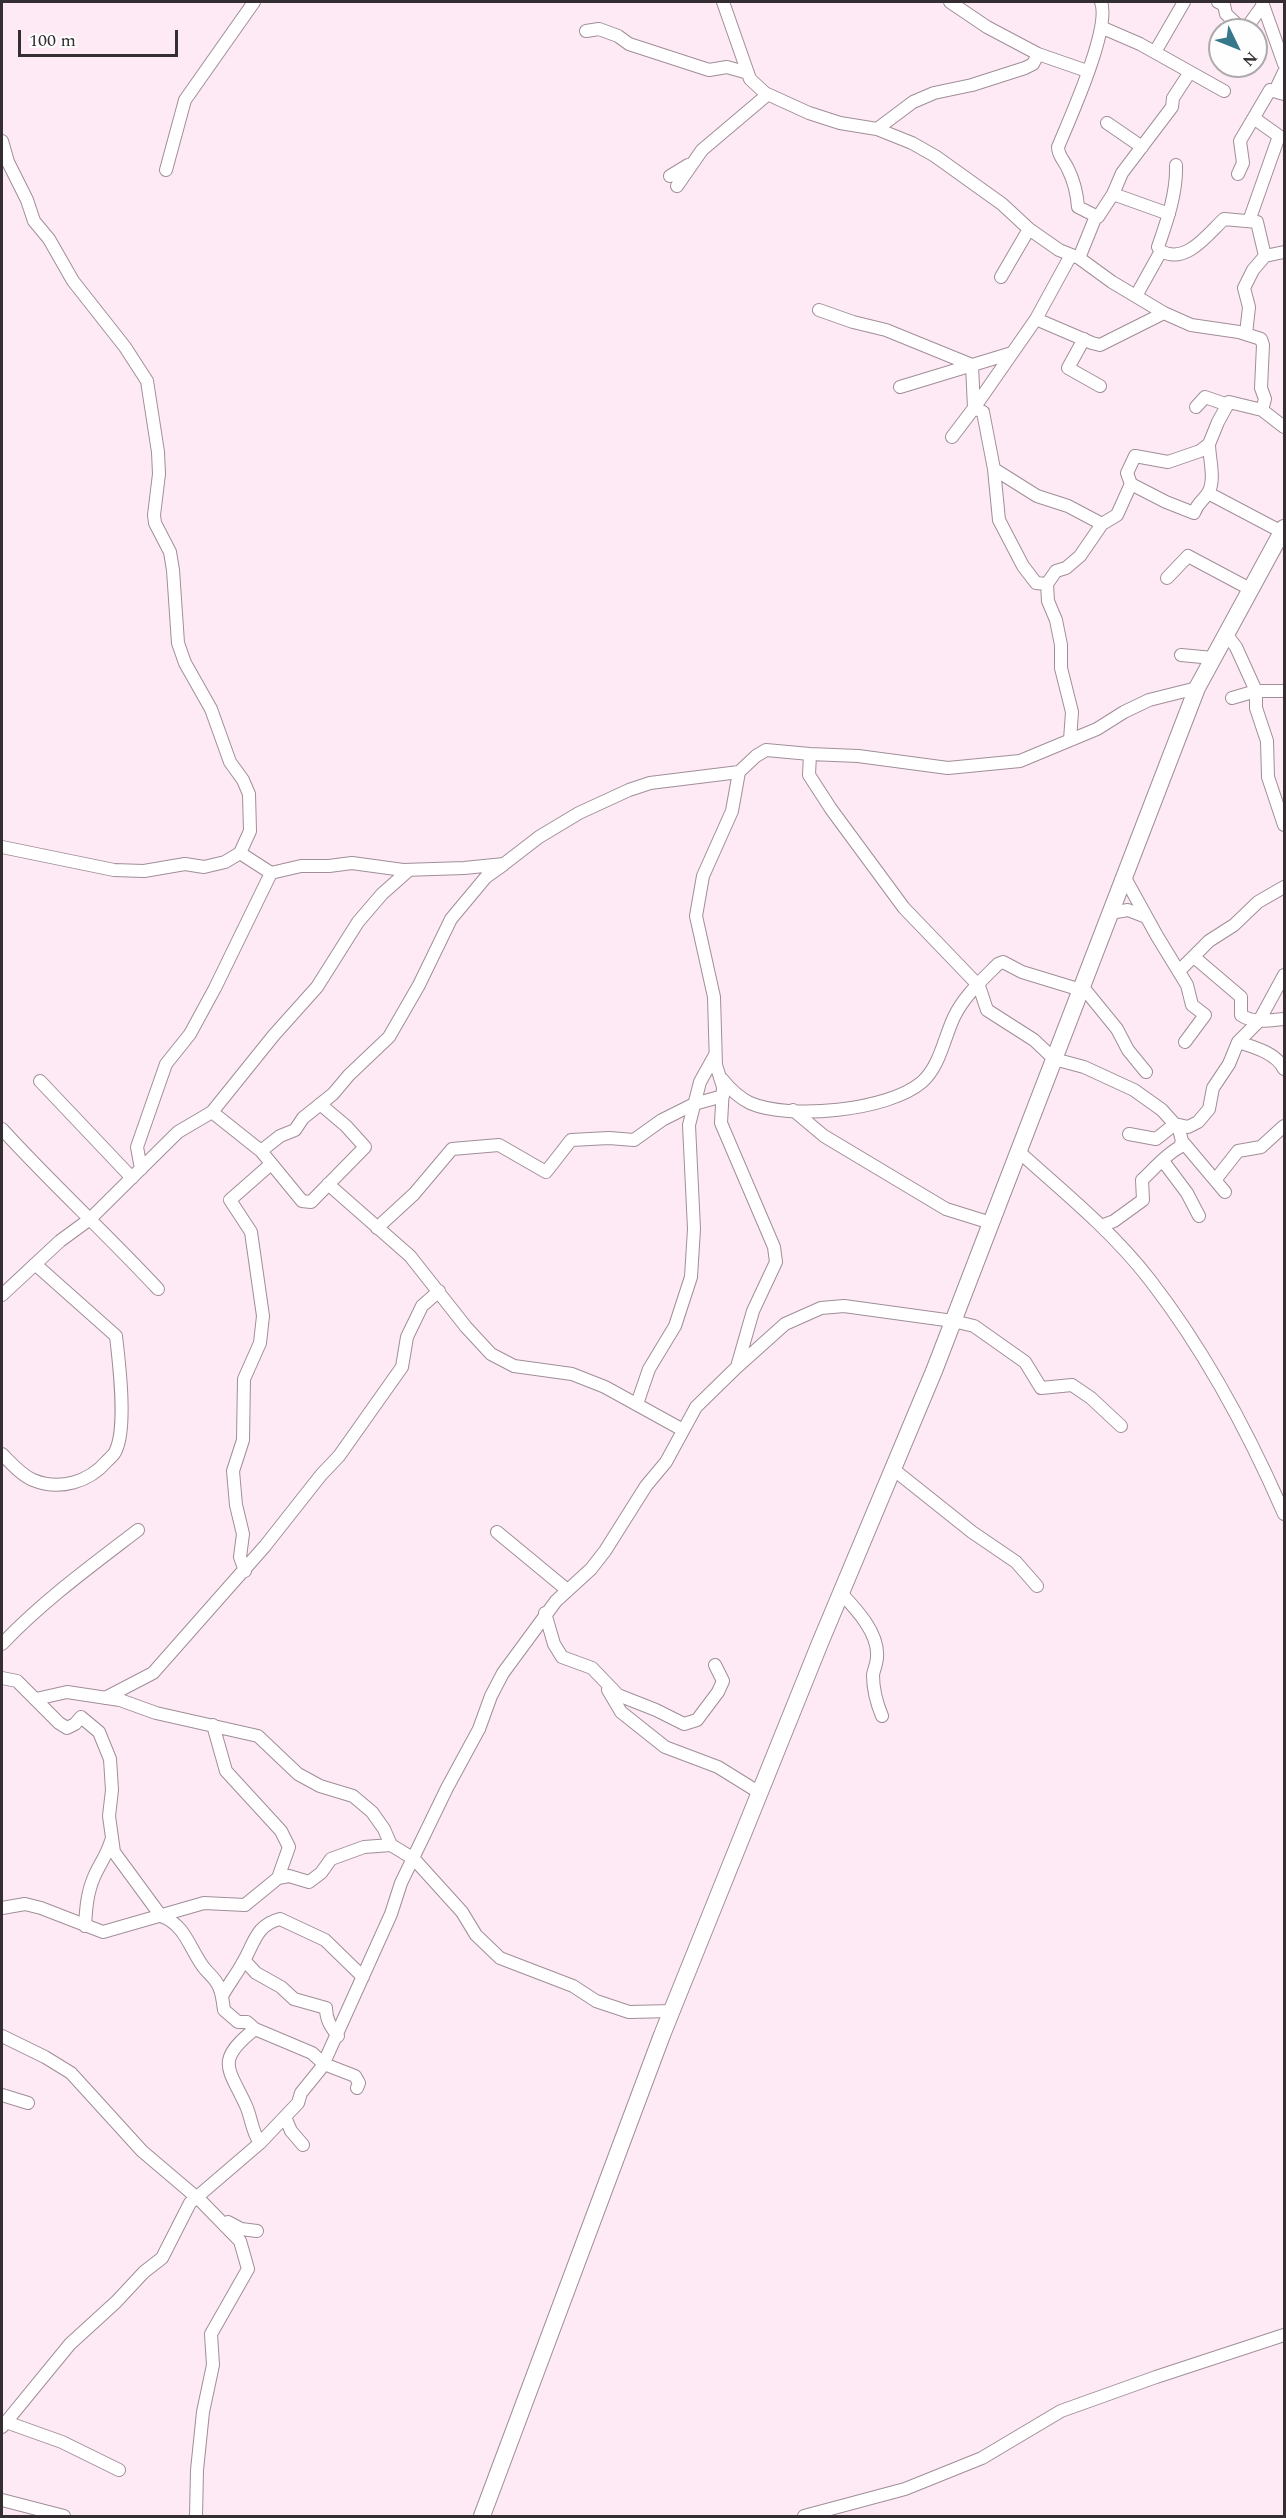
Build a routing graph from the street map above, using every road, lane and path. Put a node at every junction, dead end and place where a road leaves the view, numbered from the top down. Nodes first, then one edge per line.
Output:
1 (254, 2) edge
2 (723, 2) edge
3 (950, 2) edge
4 (1184, 2) edge
5 (1218, 2) edge
6 (1103, 3) edge
7 (1262, 3) edge
8 (1230, 18) edge
9 (1252, 18) edge
10 (1103, 28) junction
11 (586, 31) dead end
12 (1155, 52) junction
13 (1038, 54) junction
14 (1284, 64) edge
15 (1087, 71) junction
16 (1190, 72) junction
17 (1284, 72) edge
18 (748, 73) junction
19 (1224, 91) dead end
20 (1280, 92) edge
21 (768, 94) junction
22 (1255, 119) junction
23 (1107, 123) dead end
24 (877, 129) junction
25 (2, 141) edge
26 (1142, 147) junction
27 (1176, 165) dead end
28 (166, 170) dead end
29 (1238, 174) dead end
30 (674, 181) dead end
31 (1113, 194) junction
32 (1169, 214) junction
33 (1096, 216) junction
34 (1249, 221) junction
35 (1029, 229) junction
36 (1161, 251) junction
37 (1284, 252) edge
38 (1075, 256) junction
39 (1265, 256) junction
40 (1001, 277) dead end
41 (1136, 296) junction
42 (819, 309) dead end
43 (1164, 313) junction
44 (1036, 319) junction
45 (1246, 334) junction
46 (1083, 339) junction
47 (1012, 353) junction
48 (972, 364) junction
49 (1100, 386) dead end
50 (900, 387) dead end
51 (1228, 405) junction
52 (1196, 407) dead end
53 (974, 408) junction
54 (1262, 410) junction
55 (1284, 427) edge
56 (952, 437) dead end
57 (1209, 444) junction
58 (994, 469) junction
59 (1131, 484) junction
60 (1208, 493) junction
61 (1102, 525) junction
62 (1283, 530) edge
63 (1167, 579) dead end
64 (1047, 584) junction
65 (1250, 589) junction
66 (1226, 634) junction
67 (1181, 655) dead end
68 (1213, 658) junction
69 (1197, 688) junction
70 (1256, 691) junction
71 (1284, 691) edge
72 (1232, 698) dead end
73 (1070, 740) junction
74 (810, 754) junction
75 (739, 772) junction
76 (1284, 825) edge
77 (2, 848) edge
78 (240, 854) junction
79 (504, 864) junction
80 (409, 870) junction
81 (271, 873) junction
82 (1125, 878) junction
83 (1284, 887) edge
84 (1110, 913) junction
85 (1146, 917) junction
86 (1194, 957) junction
87 (1179, 971) junction
88 (1284, 975) edge
89 (977, 984) junction
90 (1081, 988) junction
91 (1284, 1019) edge
92 (1259, 1021) junction
93 (1185, 1042) dead end
94 (1238, 1042) junction
95 (715, 1054) junction
96 (1054, 1059) junction
97 (1284, 1069) edge
98 (1146, 1072) dead end
99 (720, 1076) junction
100 (40, 1081) dead end
101 (723, 1096) junction
102 (320, 1104) junction
103 (694, 1104) junction
104 (793, 1110) junction
105 (212, 1112) junction
106 (1175, 1124) junction
107 (1284, 1126) edge
108 (2, 1129) edge
109 (1129, 1134) dead end
110 (1182, 1141) junction
111 (261, 1151) junction
112 (1018, 1151) junction
113 (1163, 1161) junction
114 (271, 1164) junction
115 (141, 1169) junction
116 (132, 1178) junction
117 (1216, 1179) junction
118 (328, 1184) junction
119 (1225, 1192) dead end
120 (1199, 1216) dead end
121 (90, 1219) junction
122 (991, 1223) junction
123 (1101, 1226) junction
124 (377, 1228) junction
125 (35, 1263) junction
126 (158, 1289) dead end
127 (439, 1291) junction
128 (2, 1295) edge
129 (953, 1321) junction
130 (737, 1367) junction
131 (637, 1404) junction
132 (1121, 1426) dead end
133 (683, 1430) junction
134 (2, 1454) edge
135 (893, 1469) junction
136 (1284, 1514) edge
137 (138, 1530) dead end
138 (497, 1532) dead end
139 (245, 1571) junction
140 (1036, 1586) dead end
141 (566, 1589) junction
142 (841, 1593) junction
143 (546, 1613) junction
144 (2, 1644) edge
145 (715, 1665) dead end
146 (2, 1678) edge
147 (605, 1684) junction
148 (105, 1698) junction
149 (36, 1699) junction
150 (882, 1716) dead end
151 (213, 1725) junction
152 (760, 1793) junction
153 (111, 1841) junction
154 (391, 1845) junction
155 (414, 1859) junction
156 (278, 1878) junction
157 (2, 1908) edge
158 (161, 1916) junction
159 (85, 1926) junction
160 (244, 1961) junction
161 (363, 1977) junction
162 (222, 1996) junction
163 (672, 2011) junction
164 (255, 2029) junction
165 (2, 2036) edge
166 (338, 2036) junction
167 (324, 2064) junction
168 (357, 2088) dead end
169 (2, 2095) edge
170 (28, 2103) dead end
171 (285, 2117) junction
172 (260, 2144) junction
173 (303, 2145) dead end
174 (197, 2197) junction
175 (258, 2231) dead end
176 (1284, 2335) edge
177 (4, 2424) edge
178 (119, 2470) dead end
179 (2, 2500) edge
180 (64, 2517) edge
181 (196, 2517) edge
182 (482, 2517) edge
183 (804, 2517) edge

1 - 28 street
2 - 18 street
3 - 13 street
4 - 12 street
5 - 8 street
6 - 10 street
7 - 9 street
7 - 14 street
10 - 12 street
10 - 15 street
11 - 18 street
12 - 16 street
13 - 15 street
13 - 24 street
15 - 33 street
16 - 19 street
16 - 26 street
17 - 20 street
18 - 21 street
20 - 22 street
21 - 24 street
21 - 30 street
22 - 29 street
22 - 34 street
23 - 26 street
24 - 35 street
25 - 78 street
26 - 31 street
27 - 32 street
31 - 32 street
31 - 33 street
32 - 36 street
33 - 38 street
34 - 36 street
34 - 39 street
35 - 38 street
35 - 40 street
36 - 41 street
37 - 39 street
38 - 41 street
38 - 44 street
39 - 45 street
41 - 43 street
42 - 48 street
43 - 45 street
43 - 46 street
44 - 46 street
44 - 47 street
45 - 54 street
46 - 49 street
47 - 48 street
47 - 53 street
48 - 50 street
48 - 53 street
51 - 52 street
51 - 54 street
51 - 57 street
53 - 56 street
53 - 58 street
54 - 55 street
57 - 59 street
57 - 60 street
58 - 61 street
58 - 64 street
59 - 60 street
59 - 61 street
60 - 62 street
61 - 64 street
62 - 65 street
63 - 65 street
64 - 73 street
65 - 66 street
66 - 68 street
66 - 70 street
67 - 68 street
68 - 69 street
69 - 73 street
69 - 82 street
70 - 71 street
70 - 72 street
70 - 76 street
73 - 74 street
74 - 75 street
74 - 89 street
75 - 79 street
75 - 95 street
77 - 78 street
78 - 81 street
79 - 80 street
79 - 102 street
80 - 81 street
80 - 105 street
81 - 115 street
82 - 84 street
82 - 85 street
83 - 86 street
84 - 85 street
84 - 90 street
85 - 87 street
86 - 87 street
86 - 92 street
87 - 93 street
88 - 92 street
89 - 90 street
89 - 96 street
89 - 104 street
90 - 96 street
90 - 98 street
91 - 92 street
92 - 94 street
94 - 97 street
94 - 106 street
95 - 99 street
95 - 103 street
96 - 106 street
96 - 112 street
99 - 101 street
99 - 104 street
100 - 116 street
101 - 103 street
101 - 130 street
102 - 111 street
102 - 118 street
103 - 124 street
103 - 131 street
104 - 122 street
105 - 111 street
105 - 115 street
106 - 109 street
106 - 110 street
107 - 117 street
108 - 121 street
110 - 113 street
110 - 117 street
111 - 114 street
112 - 122 street
112 - 123 street
113 - 120 street
113 - 123 street
114 - 118 street
114 - 139 street
115 - 116 street
116 - 121 street
117 - 119 street
118 - 124 street
121 - 125 street
121 - 126 street
122 - 129 street
123 - 136 street
124 - 127 street
125 - 128 street
125 - 134 street
127 - 131 street
127 - 139 street
129 - 130 street
129 - 132 street
129 - 135 street
130 - 133 street
131 - 133 street
133 - 141 street
135 - 140 street
135 - 142 street
137 - 144 street
138 - 141 street
139 - 148 street
141 - 143 street
142 - 150 street
142 - 152 street
143 - 147 street
143 - 155 street
145 - 147 street
146 - 149 street
147 - 152 street
148 - 149 street
148 - 151 street
149 - 153 street
151 - 154 street
151 - 156 street
152 - 163 street
153 - 158 street
153 - 159 street
154 - 155 street
154 - 156 street
155 - 161 street
155 - 163 street
156 - 158 street
157 - 159 street
158 - 159 street
158 - 162 street
160 - 161 street
160 - 162 street
160 - 166 street
161 - 166 street
162 - 164 street
163 - 182 street
164 - 167 street
164 - 172 street
165 - 174 street
166 - 167 street
167 - 168 street
167 - 171 street
169 - 170 street
171 - 172 street
171 - 173 street
172 - 174 street
174 - 175 street
174 - 177 street
174 - 181 street
176 - 183 street
177 - 178 street
179 - 180 street

